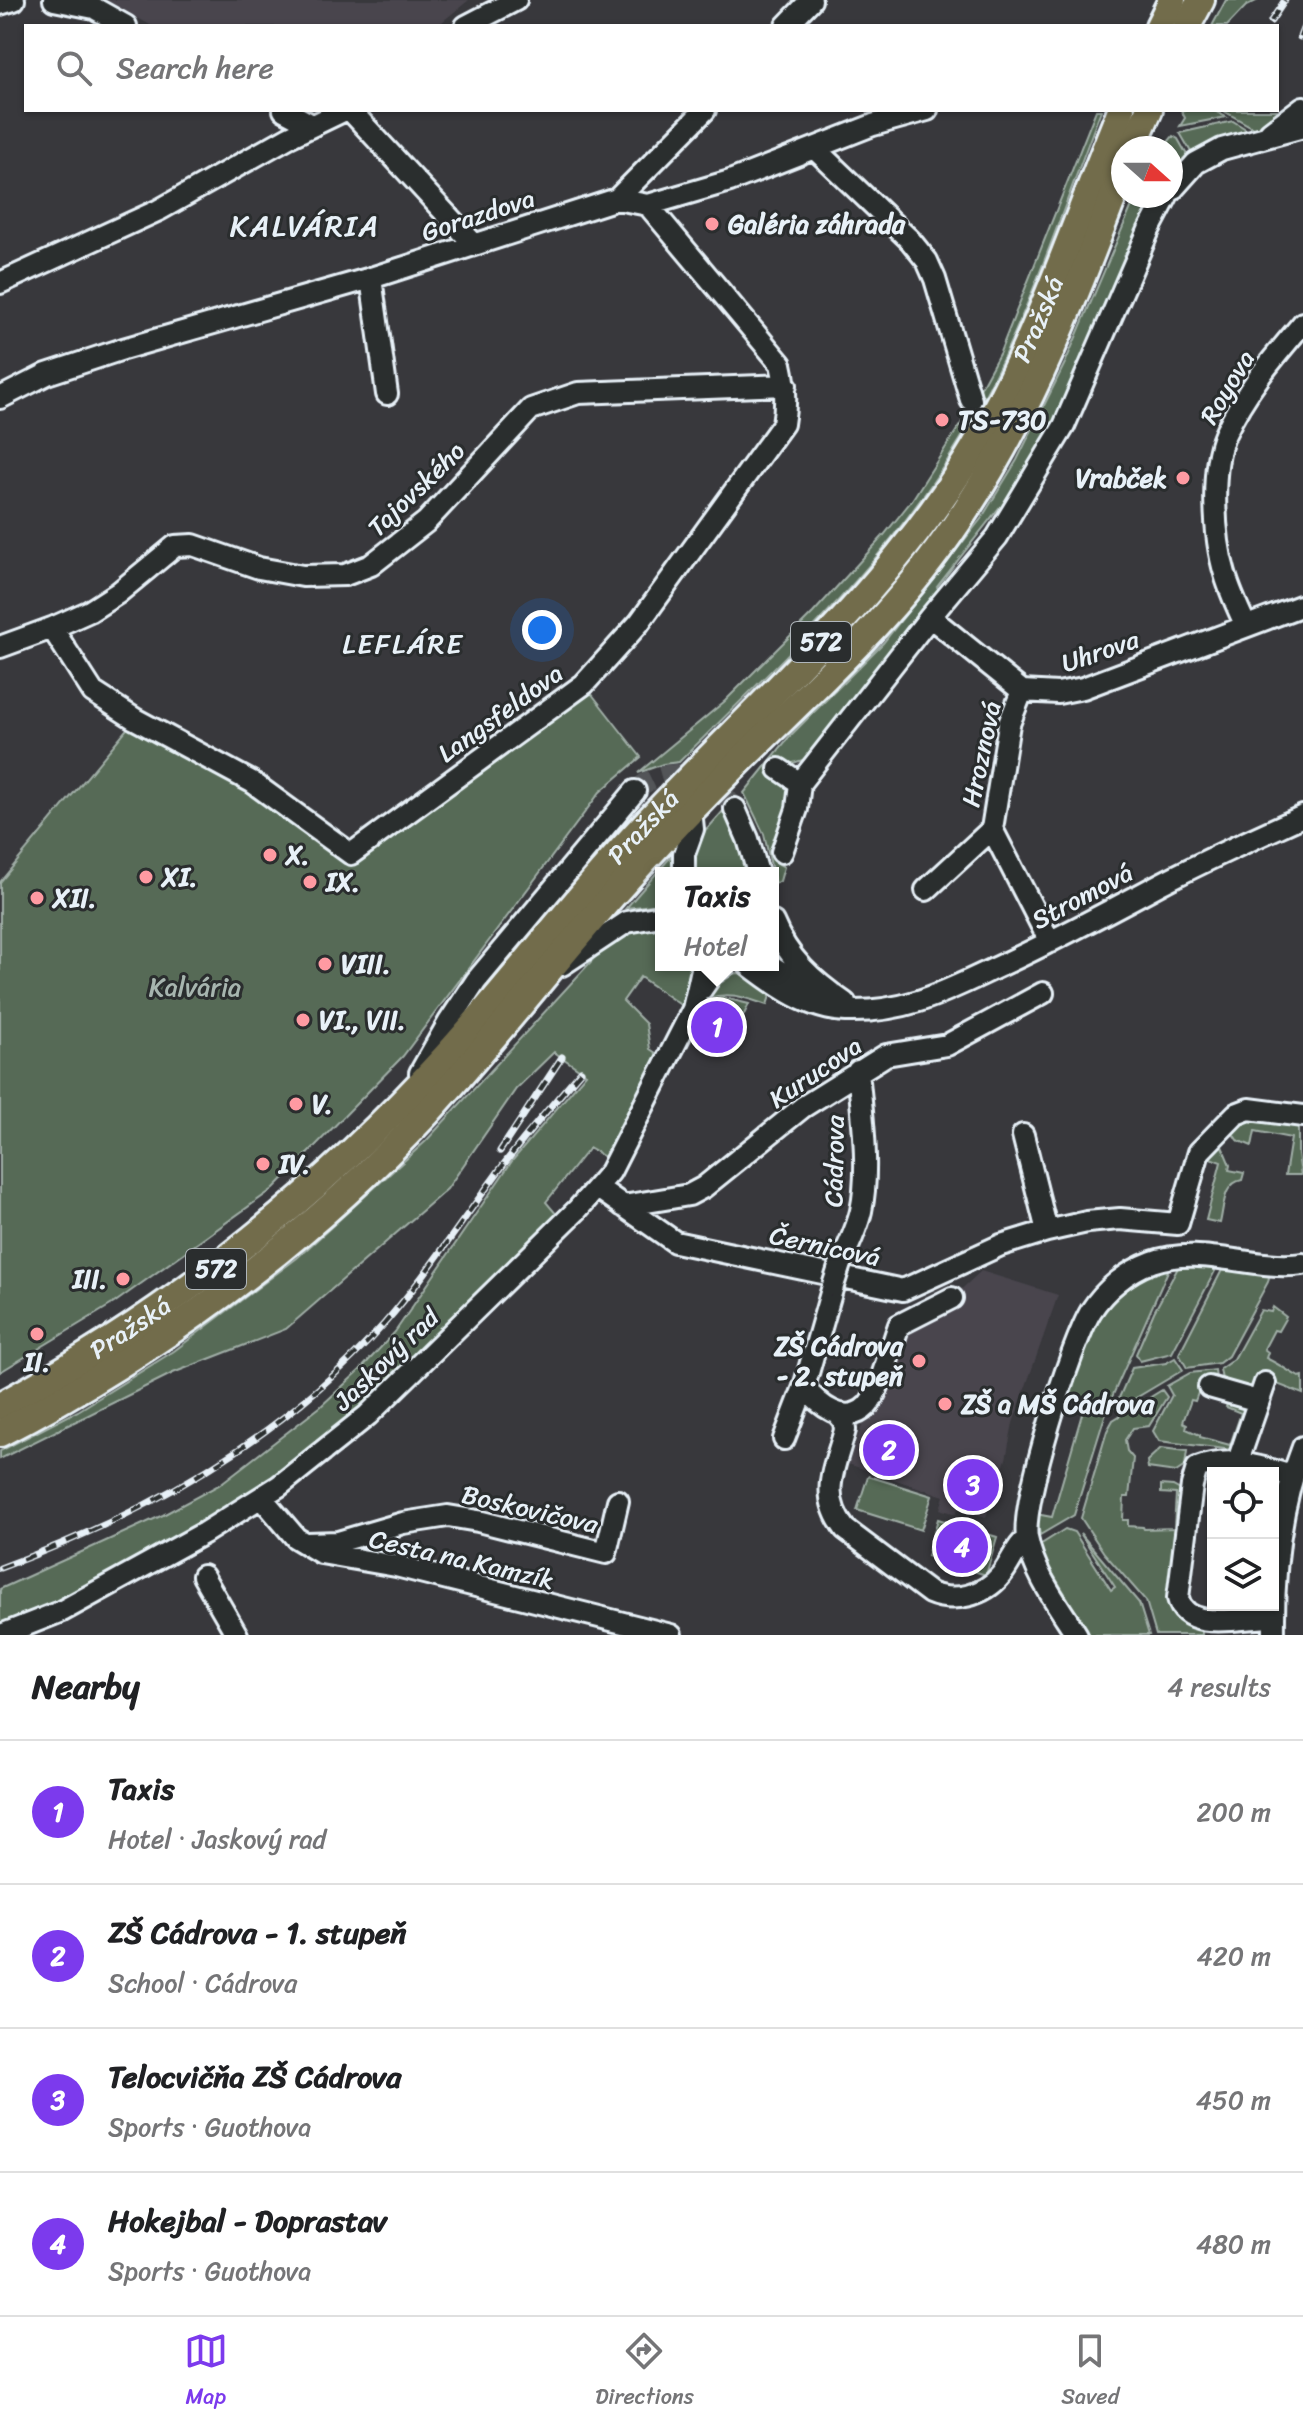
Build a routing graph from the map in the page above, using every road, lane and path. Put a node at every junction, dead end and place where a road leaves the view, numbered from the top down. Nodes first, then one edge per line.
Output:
1 (14, 0) edge
2 (54, 0) edge
3 (516, 0) edge
4 (1172, 0) edge
5 (1201, 0) edge
6 (807, 2) edge
7 (0, 4) edge
8 (122, 24) edge
9 (470, 24) edge
10 (788, 24) edge
11 (1160, 24) edge
12 (1188, 24) edge
13 (1303, 107) edge
14 (288, 112) edge
15 (342, 112) edge
16 (349, 112) edge
17 (703, 112) edge
18 (920, 112) edge
19 (1120, 112) edge
20 (1148, 112) edge
21 (312, 125) junction
22 (1303, 127) edge
23 (1137, 136) edge
24 (1263, 137) junction
25 (815, 149) junction
26 (1183, 178) edge
27 (617, 199) junction
28 (1111, 202) edge
29 (648, 205) junction
30 (1161, 208) edge
31 (473, 243) junction
32 (371, 278) junction
33 (0, 283) edge
34 (1303, 323) edge
35 (786, 385) junction
36 (387, 394) dead end
37 (0, 398) edge
38 (971, 400) dead end
39 (1303, 605) edge
40 (930, 617) junction
41 (1246, 626) junction
42 (52, 628) junction
43 (0, 647) edge
44 (1032, 692) junction
45 (779, 769) dead end
46 (800, 783) junction
47 (635, 791) tunnel mouth
48 (735, 809) tunnel mouth
49 (691, 810) junction
50 (1303, 816) edge
51 (992, 829) junction
52 (782, 852) dead end
53 (684, 867) edge
54 (756, 867) edge
55 (926, 890) dead end
56 (655, 917) edge
57 (779, 932) edge
58 (1050, 942) junction
59 (702, 971) edge
60 (716, 971) edge
61 (757, 971) edge
62 (779, 971) edge
63 (545, 976) junction
64 (1043, 993) dead end
65 (695, 1001) junction
66 (845, 1003) junction
67 (881, 1010) junction
68 (858, 1071) junction
69 (406, 1098) junction
70 (1303, 1116) edge
71 (1023, 1135) dead end
72 (598, 1188) junction
73 (623, 1206) junction
74 (1047, 1231) junction
75 (1297, 1264) edge
76 (952, 1298) dead end
77 (804, 1387) junction
78 (1209, 1387) dead end
79 (0, 1406) edge
80 (838, 1414) junction
81 (0, 1433) edge
82 (784, 1439) dead end
83 (1303, 1447) edge
84 (1238, 1461) junction
85 (1293, 1476) junction
86 (262, 1498) junction
87 (618, 1501) dead end
88 (1027, 1538) junction
89 (303, 1543) junction
90 (203, 1576) dead end
91 (1274, 1626) edge
92 (1, 1635) edge
93 (237, 1635) edge
94 (671, 1635) edge
95 (1077, 1635) edge

1 - 7 street
2 - 8 street
3 - 9 street
4 - 11 main road
5 - 12 main road
6 - 10 street
13 - 24 street
14 - 21 street
15 - 21 street
16 - 31 street
17 - 27 street
18 - 25 street, Gorazdova
19 - 69 main road, Pražská / 572
20 - 23 main road
21 - 33 street
22 - 24 street
24 - 26 street
25 - 29 street, Gorazdova
25 - 38 street
27 - 29 street, Gorazdova
27 - 31 street, Gorazdova
28 - 49 main road, Pražská / 572
29 - 35 street
30 - 40 street
31 - 32 street, Gorazdova
32 - 36 street
32 - 37 street, Gorazdova
34 - 41 street, Royova
35 - 42 street, Tajovského
35 - 42 street, Langsfeldova
39 - 41 street, Uhrova
40 - 44 street
40 - 46 street
41 - 44 street, Uhrova
42 - 43 street, Tajovského
44 - 51 street, Hroznová
45 - 46 street
46 - 52 street
47 - 69 street
48 - 54 street
49 - 53 street
49 - 63 main road, Pražská / 572
50 - 58 street, Stromová
51 - 55 street, Hroznová
51 - 58 street, Hroznová
56 - 63 street
57 - 66 street
58 - 67 street, Stromová
59 - 65 street, Jaskový rad
60 - 65 street, Jaskový rad
61 - 67 street, Stromová
62 - 66 street, Stromová
63 - 81 main road, Pražská / 572
64 - 68 street, Kurucova
65 - 72 street, Jaskový rad
66 - 67 street, Stromová
68 - 73 street, Kurucova
68 - 77 street, Cádrova, bridge
69 - 79 main road, Pražská / 572
70 - 74 street, Černicová
71 - 74 street
72 - 73 street, Černicová
72 - 86 street, Jaskový rad
73 - 74 street, Černicová
75 - 88 street
76 - 80 street
77 - 80 street
77 - 82 street, Cádrova
78 - 84 street
80 - 88 street
83 - 85 street
84 - 85 street
84 - 91 street
85 - 91 street
86 - 89 street, Cesta na Kamzík
86 - 92 street, Jaskový rad
87 - 89 street, Boskovičova
88 - 95 street
89 - 94 street, Cesta na Kamzík
90 - 93 street

